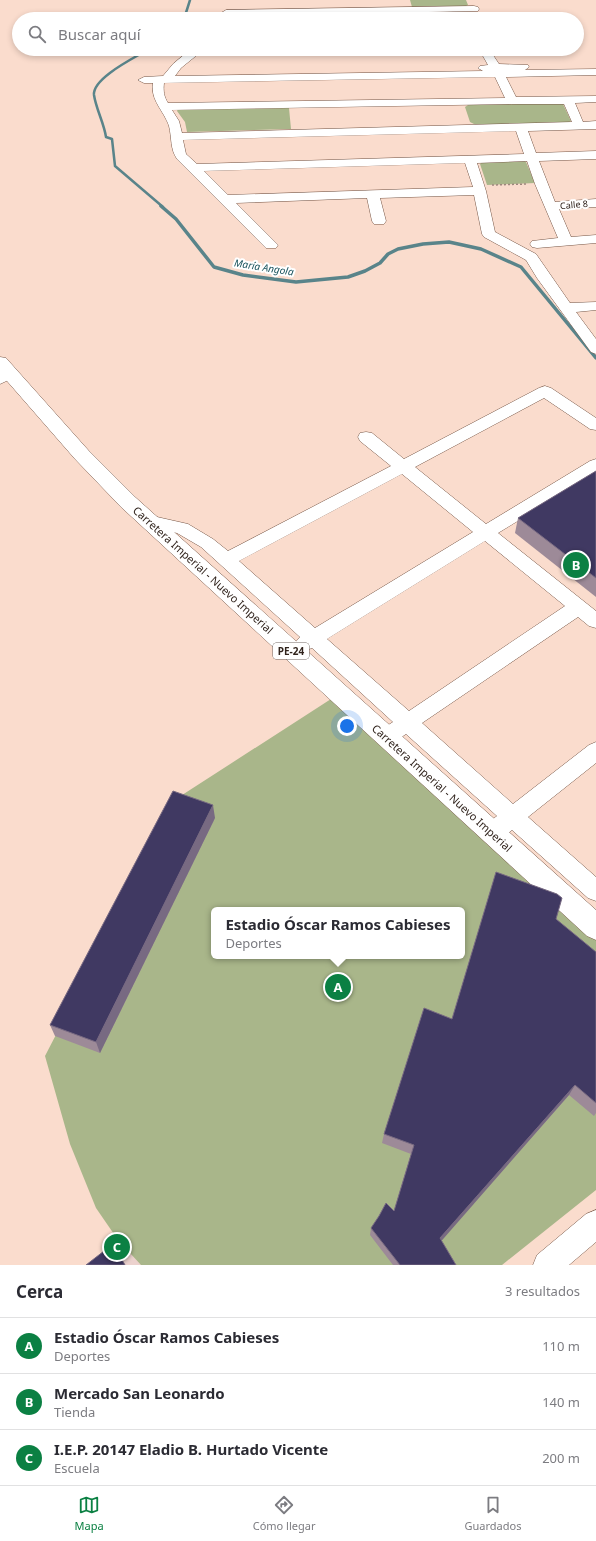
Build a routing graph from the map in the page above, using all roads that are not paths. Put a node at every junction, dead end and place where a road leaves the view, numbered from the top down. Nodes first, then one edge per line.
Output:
1 (231, 0) edge
2 (474, 9) edge
3 (226, 12) edge
4 (367, 12) edge
5 (190, 56) edge
6 (488, 56) edge
7 (524, 67) dead end
8 (497, 71) junction
9 (596, 72) edge
10 (165, 77) junction
11 (144, 80) dead end
12 (596, 99) edge
13 (568, 100) junction
14 (512, 101) junction
15 (457, 102) junction
16 (165, 106) junction
17 (579, 125) junction
18 (596, 125) edge
19 (521, 127) junction
20 (466, 128) junction
21 (178, 137) junction
22 (596, 155) edge
23 (532, 157) junction
24 (470, 159) junction
25 (194, 168) junction
26 (479, 188) junction
27 (373, 195) junction
28 (225, 199) junction
29 (596, 203) edge
30 (551, 206) junction
31 (379, 221) dead end
32 (596, 239) edge
33 (566, 241) junction
34 (537, 244) dead end
35 (271, 245) dead end
36 (596, 306) edge
37 (567, 308) junction
38 (596, 349) edge
39 (3, 371) edge
40 (596, 425) edge
41 (366, 437) dead end
42 (596, 465) edge
43 (404, 468) junction
44 (148, 521) junction
45 (485, 532) junction
46 (226, 560) junction
47 (578, 607) junction
48 (596, 621) edge
49 (314, 639) junction
50 (292, 652) junction
51 (408, 723) junction
52 (386, 737) junction
53 (596, 751) edge
54 (512, 816) junction
55 (492, 833) junction
56 (550, 886) joint
57 (596, 891) edge
58 (593, 915) edge
59 (596, 1224) edge
60 (547, 1265) edge

1 - 3 street
2 - 4 street
5 - 10 street
6 - 8 street
7 - 8 street
8 - 9 street
8 - 10 street
8 - 14 street
10 - 11 street
10 - 16 street
12 - 13 street
13 - 14 street
13 - 17 street
14 - 15 street
15 - 16 street
15 - 20 street
16 - 21 street
17 - 18 street
17 - 19 street
19 - 20 street
19 - 23 street
20 - 21 street
21 - 25 street
22 - 23 street
23 - 24 street
23 - 30 street
24 - 25 street
24 - 26 street
25 - 28 street
26 - 27 street
26 - 37 street
27 - 28 street
27 - 31 street
28 - 35 street
29 - 30 street, Calle 8
30 - 33 street
32 - 33 street
33 - 34 street
36 - 37 street
37 - 38 street
39 - 44 highway, Carretera Imperial - Nuevo Imperial / PE-24
40 - 43 street
41 - 43 street
42 - 45 street
43 - 45 street
43 - 46 street
44 - 46 street
44 - 50 highway, Carretera Imperial - Nuevo Imperial / PE-24
45 - 47 street
45 - 49 street
46 - 49 street
47 - 48 street
47 - 51 street
49 - 50 street
49 - 51 street
50 - 52 highway, Carretera Imperial - Nuevo Imperial / PE-24
51 - 52 street
51 - 54 street
52 - 55 highway, Carretera Imperial - Nuevo Imperial / PE-24
53 - 54 street
54 - 55 street
54 - 57 street
55 - 56 highway, Carretera Imperial - Nuevo Imperial / PE-24
56 - 58 street
59 - 60 street

